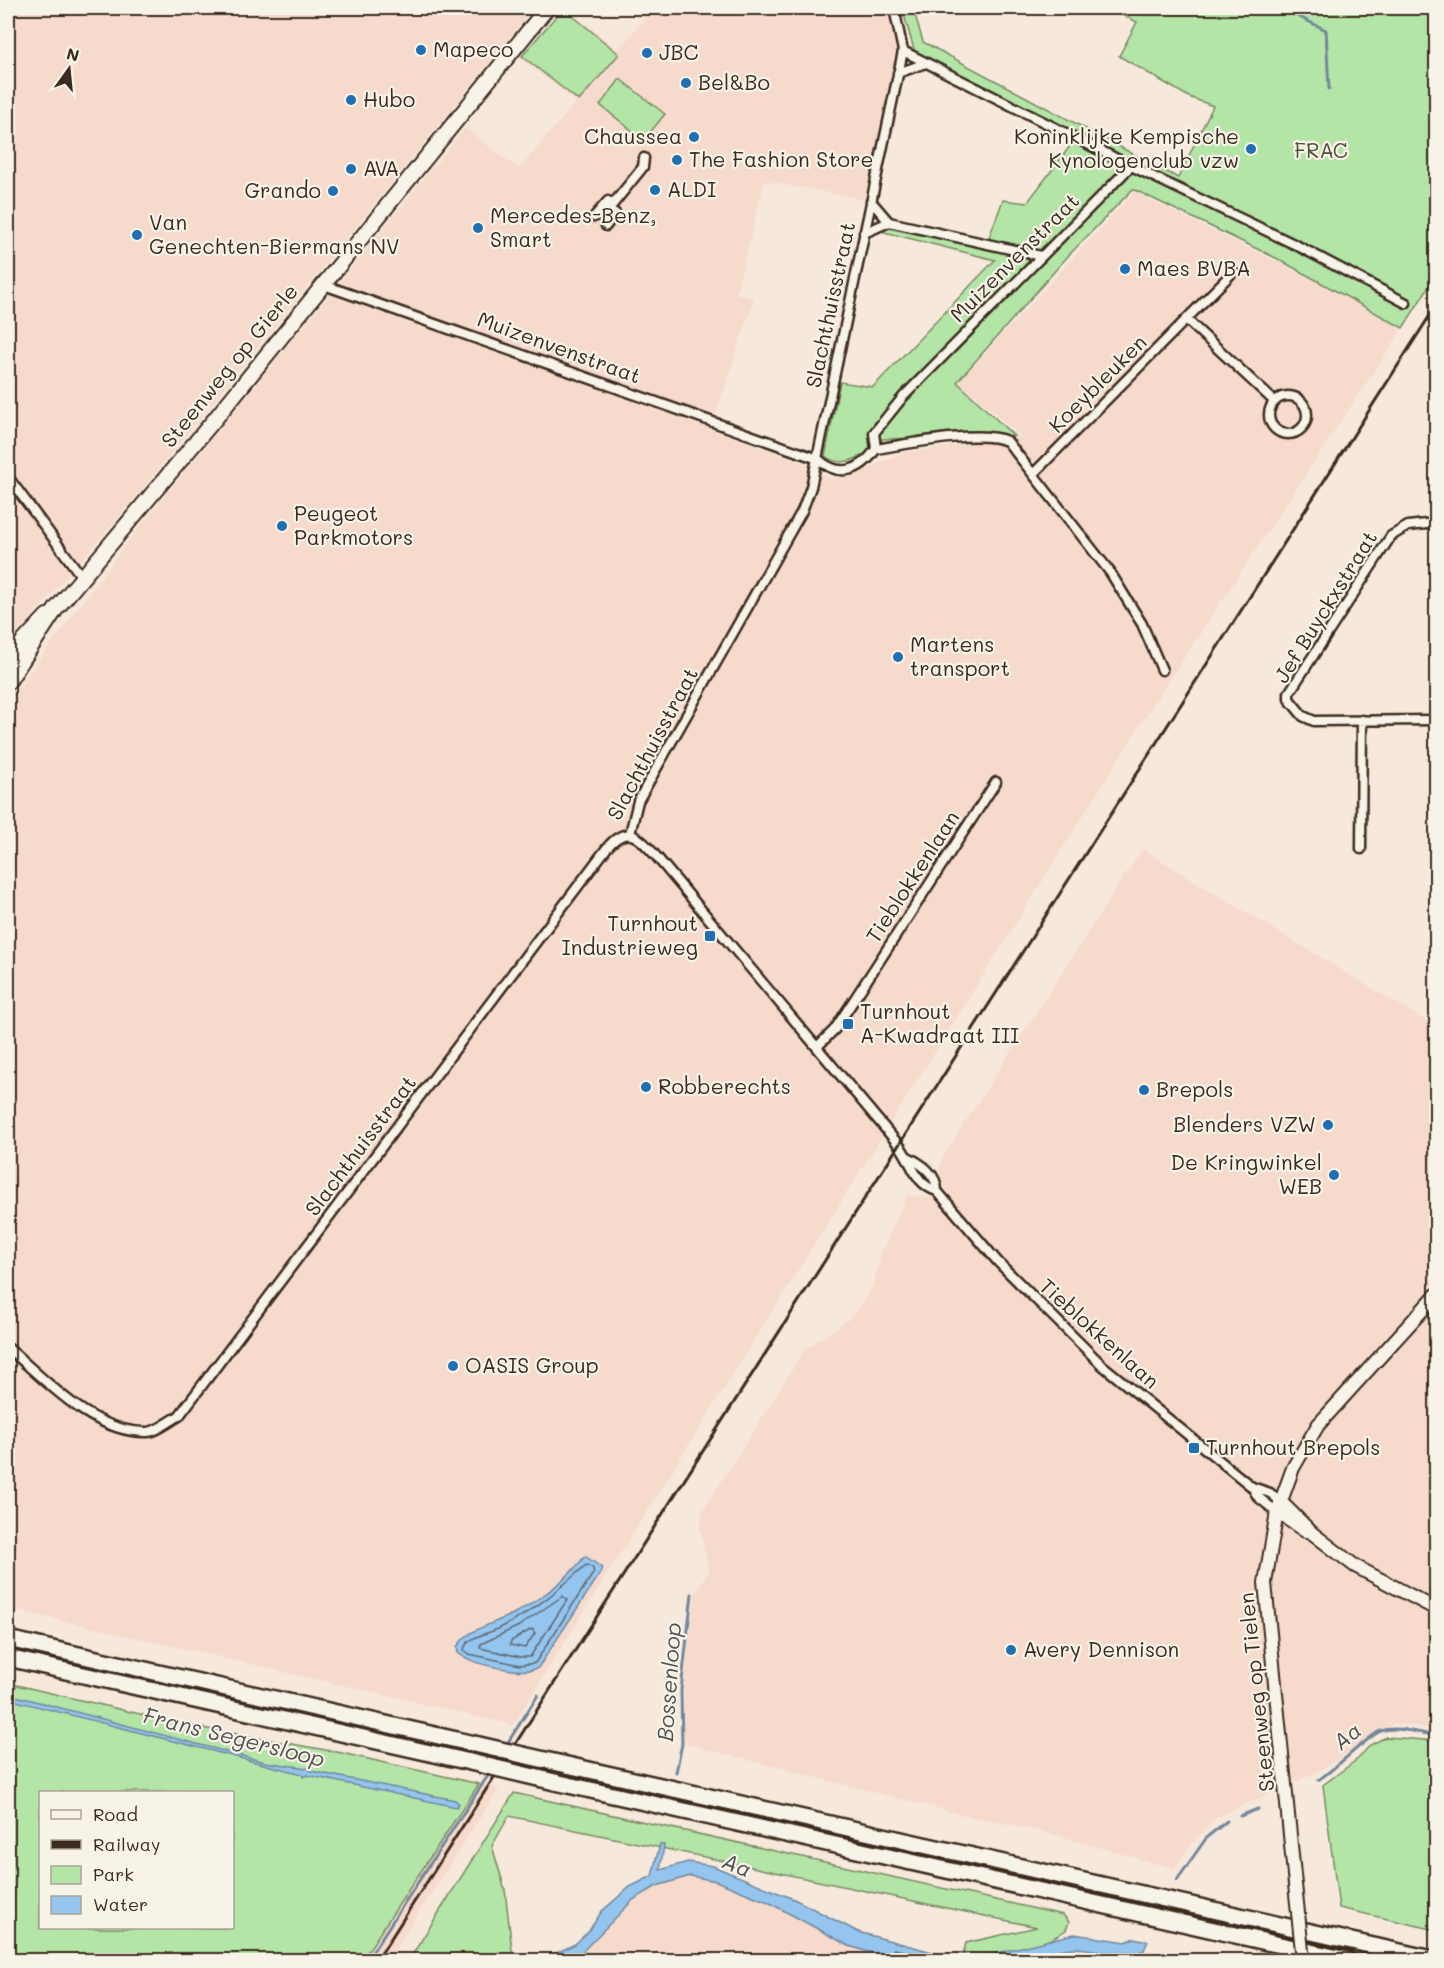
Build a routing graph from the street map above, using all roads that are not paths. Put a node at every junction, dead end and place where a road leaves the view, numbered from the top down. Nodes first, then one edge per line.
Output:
1 (547, 8) edge
2 (894, 8) edge
3 (903, 51) junction
4 (926, 63) junction
5 (898, 73) junction
6 (644, 158) dead end
7 (1131, 165) junction
8 (617, 199) junction
9 (871, 201) junction
10 (889, 222) junction
11 (606, 226) dead end
12 (864, 233) junction
13 (1041, 256) junction
14 (1233, 272) dead end
15 (324, 285) junction
16 (1407, 303) dead end
17 (1187, 320) junction
18 (1274, 401) junction
19 (876, 449) junction
20 (818, 459) junction
21 (1034, 473) junction
22 (8, 477) edge
23 (1437, 523) edge
24 (82, 577) junction
25 (56, 609) junction
26 (8, 658) edge
27 (1162, 670) dead end
28 (8, 682) edge
29 (1362, 720) junction
30 (1437, 720) edge
31 (996, 782) dead end
32 (630, 834) junction
33 (1361, 849) dead end
34 (817, 1047) junction
35 (908, 1157) junction
36 (937, 1191) junction
37 (1437, 1295) edge
38 (8, 1348) edge
39 (1278, 1507) junction
40 (1437, 1609) edge
41 (8, 1639) edge
42 (12, 1661) edge
43 (1303, 1960) edge
44 (1347, 1960) edge
45 (1436, 1960) edge

1 - 15 main road, Steenweg op Gierle
2 - 3 street, Slachthuisstraat
3 - 4 street
3 - 5 street, Slachthuisstraat
4 - 5 street
4 - 7 street
5 - 9 street, Slachthuisstraat
6 - 8 street
7 - 13 street, Muizenvenstraat
7 - 16 street
8 - 8 street
8 - 11 street
9 - 10 street
9 - 12 street, Slachthuisstraat
10 - 12 street
10 - 13 street
12 - 20 street, Slachthuisstraat
13 - 19 street, Muizenvenstraat
14 - 17 street, Koeybleuken
15 - 20 street, Muizenvenstraat
15 - 24 main road, Steenweg op Gierle
17 - 18 street
17 - 21 street, Koeybleuken
18 - 18 street
19 - 20 street, Muizenvenstraat
19 - 21 street
20 - 32 street, Slachthuisstraat
21 - 27 street
22 - 24 street
23 - 29 street, Jef Buyckxstraat
24 - 25 main road, Steenweg op Gierle
25 - 26 main road, Steenweg op Gierle
25 - 28 main road, Steenweg op Gierle
29 - 30 street, Jef Buyckxstraat
29 - 33 street
31 - 34 street, Tieblokkenlaan
32 - 34 street, Tieblokkenlaan
32 - 38 street, Slachthuisstraat
34 - 35 street, Tieblokkenlaan
35 - 36 street, Tieblokkenlaan
35 - 36 street, Tieblokkenlaan
36 - 39 street, Tieblokkenlaan
37 - 39 street, Steenweg op Tielen
39 - 40 street
39 - 43 street, Steenweg op Tielen, bridge
41 - 45 highway, bridge
42 - 44 highway, bridge

